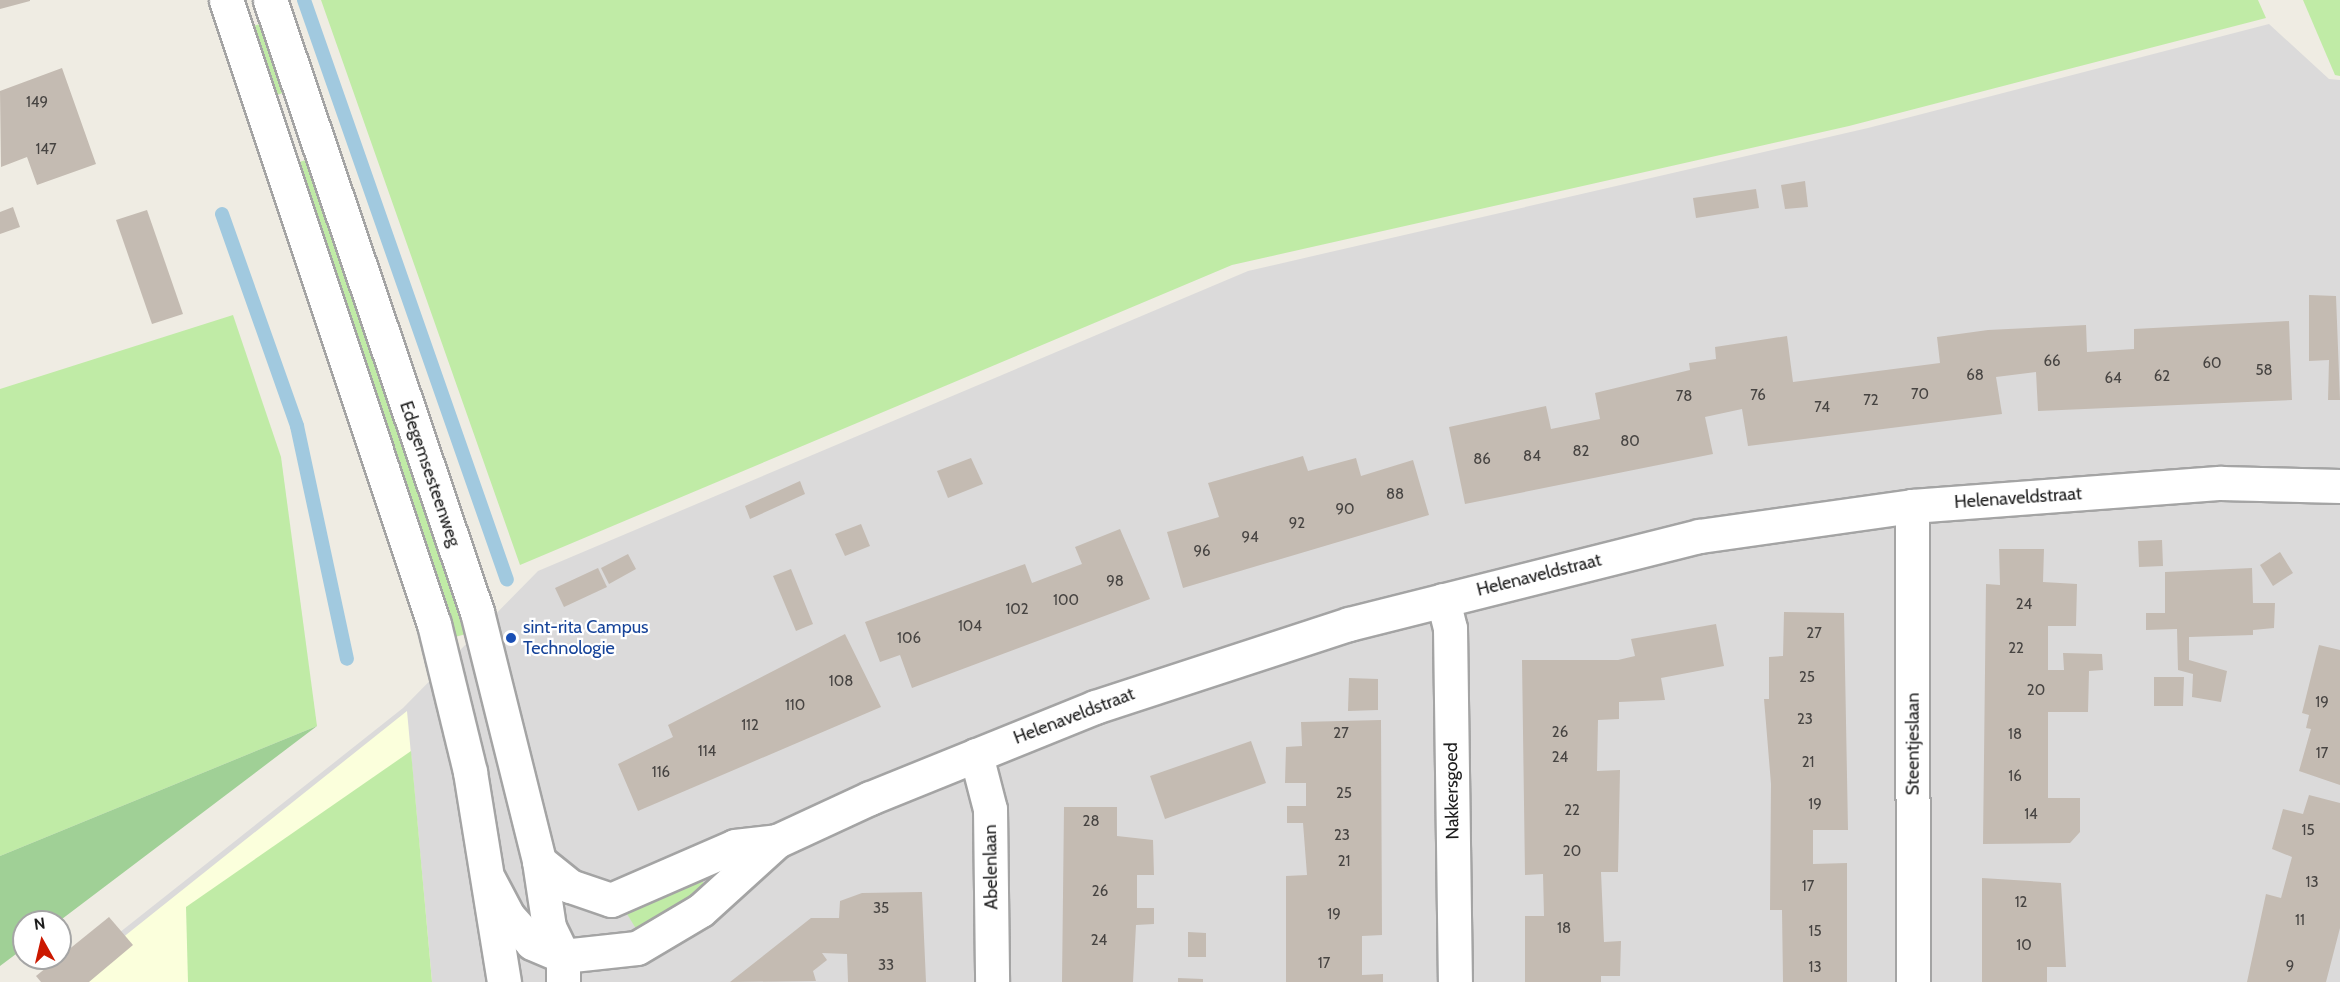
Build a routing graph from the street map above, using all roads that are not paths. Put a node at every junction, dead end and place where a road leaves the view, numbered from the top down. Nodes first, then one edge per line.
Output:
1 (226, 0) edge
2 (270, 0) edge
3 (2340, 486) edge
4 (1912, 506) junction
5 (1443, 600) junction
6 (495, 686) junction
7 (453, 702) junction
8 (976, 755) junction
9 (777, 842) junction
10 (539, 861) junction
11 (489, 880) junction
12 (563, 969) edge
13 (504, 982) edge
14 (992, 982) edge
15 (1455, 982) edge
16 (1913, 982) edge

1 - 7 street
2 - 6 street, Edegemsesteenweg
3 - 4 street, Helenaveldstraat
4 - 5 street, Helenaveldstraat
4 - 16 street, Steentjeslaan
5 - 8 street, Helenaveldstraat
5 - 15 street, Nakkersgoed
6 - 7 street
6 - 10 street, Edegemsesteenweg
7 - 11 street
8 - 9 street, Helenaveldstraat
8 - 14 street, Abelenlaan
9 - 10 street, Helenaveldstraat
9 - 12 street, Helenaveldstraat
10 - 12 street, Edegemsesteenweg
11 - 12 street
11 - 13 street

